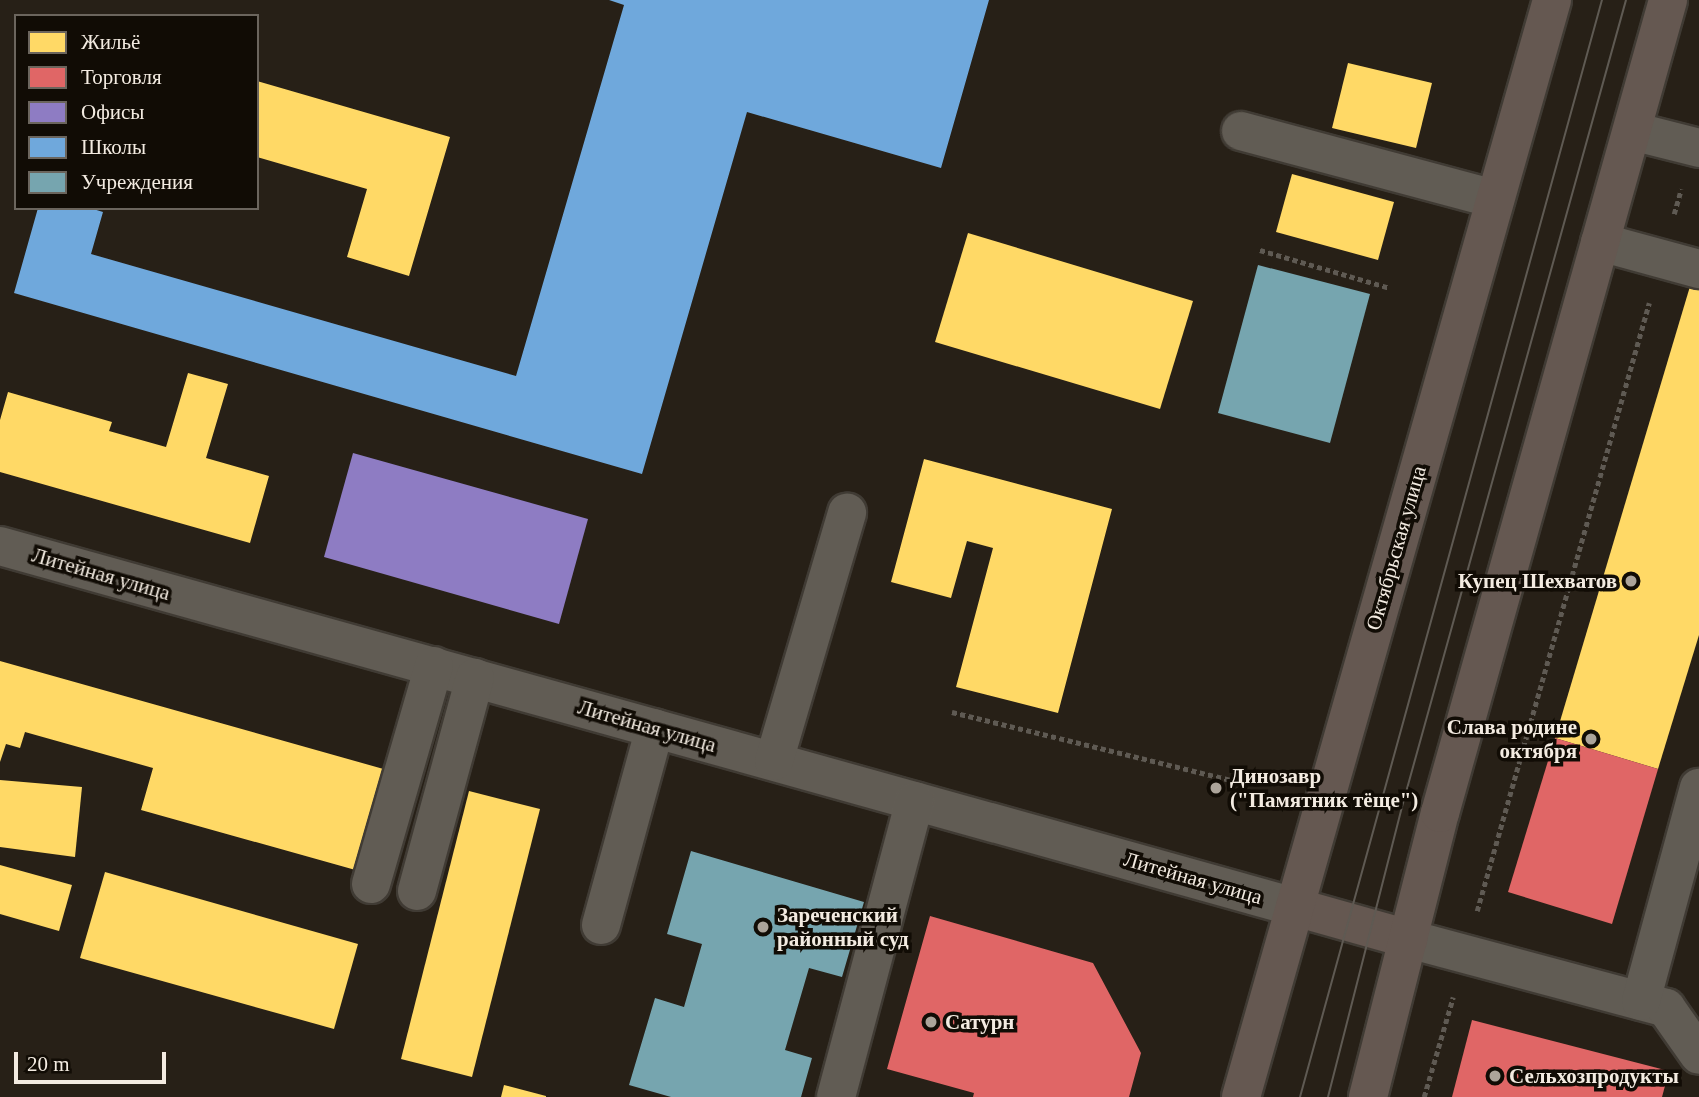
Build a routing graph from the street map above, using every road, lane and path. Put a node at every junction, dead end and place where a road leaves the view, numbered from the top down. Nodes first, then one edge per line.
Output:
1 (1552, 0) edge
2 (1668, 0) edge
3 (1241, 131) dead end
4 (1632, 131) junction
5 (1696, 148) edge
6 (1495, 199) junction
7 (1600, 242) junction
8 (1260, 250) dead end
9 (1661, 259) junction
10 (1699, 269) edge
11 (1390, 288) dead end
12 (847, 513) dead end
13 (0, 546) edge
14 (434, 666) junction
15 (475, 678) junction
16 (952, 712) dead end
17 (655, 728) junction
18 (774, 761) junction
19 (1248, 784) dead end
20 (1699, 788) edge
21 (915, 800) junction
22 (371, 884) dead end
23 (417, 891) dead end
24 (1295, 907) junction
25 (601, 925) dead end
26 (1409, 939) junction
27 (1465, 955) junction
28 (1653, 1004) junction
29 (1699, 1055) edge
30 (836, 1097) edge
31 (1241, 1097) edge
32 (1368, 1097) edge
33 (1424, 1097) edge

1 - 6 main road, Октябрьская улица
2 - 4 main road
3 - 6 street
4 - 5 street
4 - 7 main road
5 - 9 path
6 - 24 main road, Октябрьская улица
7 - 9 street
7 - 26 main road
8 - 11 path
9 - 10 street
9 - 27 path
12 - 18 street
13 - 14 street, Литейная улица
14 - 15 street, Литейная улица
14 - 22 street
15 - 17 street, Литейная улица
15 - 23 street
16 - 19 path
17 - 18 street, Литейная улица
17 - 25 street
18 - 21 street, Литейная улица
20 - 28 street
21 - 24 street, Литейная улица
21 - 30 street
24 - 26 main road
24 - 31 main road, Октябрьская улица
26 - 27 street
26 - 32 main road
27 - 28 street
27 - 33 path
28 - 29 street

